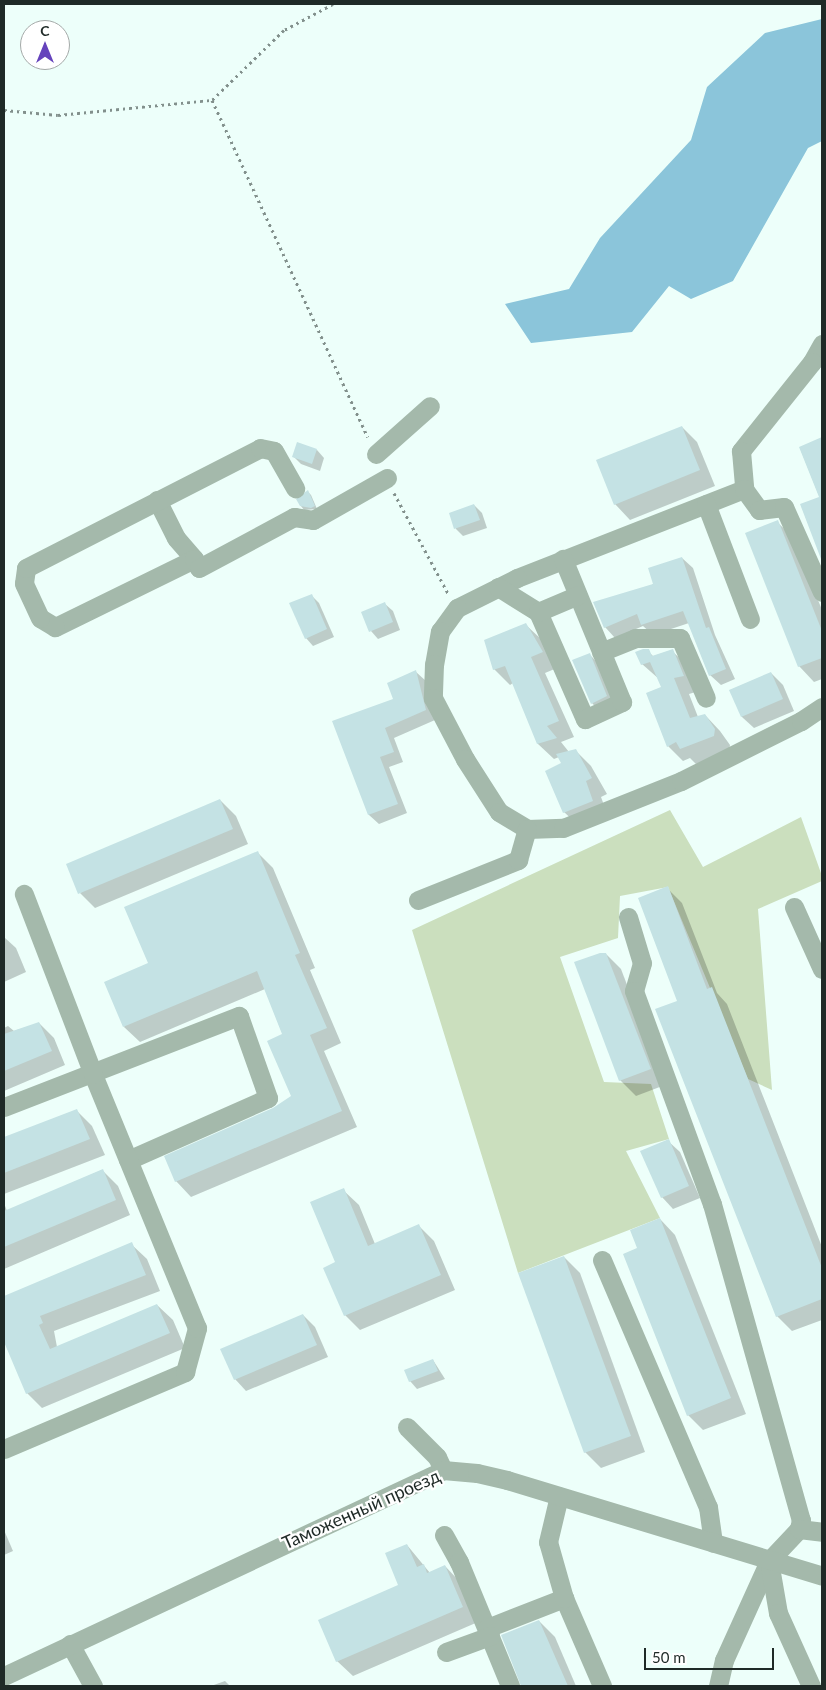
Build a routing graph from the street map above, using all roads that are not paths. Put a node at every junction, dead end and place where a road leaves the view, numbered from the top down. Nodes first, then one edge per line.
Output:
1 (822, 344) edge
2 (817, 364) edge
3 (430, 406) dead end
4 (376, 454) road end
5 (387, 478) road end
6 (295, 488) dead end
7 (744, 489) junction
8 (157, 500) junction
9 (706, 504) junction
10 (194, 559) junction
11 (563, 559) junction
12 (498, 587) junction
13 (822, 592) edge
14 (578, 595) junction
15 (538, 612) junction
16 (750, 619) dead end
17 (601, 652) junction
18 (706, 698) dead end
19 (822, 707) edge
20 (527, 829) junction
21 (24, 894) dead end
22 (418, 900) dead end
23 (794, 907) dead end
24 (628, 917) dead end
25 (822, 969) edge
26 (93, 1074) junction
27 (4, 1107) edge
28 (128, 1160) junction
29 (602, 1260) dead end
30 (408, 1427) dead end
31 (4, 1449) edge
32 (443, 1470) junction
33 (559, 1496) junction
34 (799, 1529) junction
35 (822, 1532) edge
36 (444, 1535) dead end
37 (713, 1543) junction
38 (770, 1561) junction
39 (822, 1576) edge
40 (564, 1598) junction
41 (488, 1632) junction
42 (70, 1644) junction
43 (446, 1652) dead end
44 (4, 1676) edge
45 (93, 1686) edge
46 (510, 1686) edge
47 (602, 1686) edge
48 (718, 1686) edge
49 (811, 1686) edge

1 - 2 street
2 - 7 street
3 - 4 street
5 - 10 street
6 - 8 street
7 - 9 street
7 - 13 street
8 - 10 street
8 - 10 street
9 - 11 street
9 - 16 street
11 - 12 street
11 - 14 street
12 - 15 street
12 - 20 street
14 - 15 street
14 - 17 street
15 - 17 street
17 - 18 street
19 - 20 street
20 - 22 street
21 - 26 street
23 - 25 street
24 - 34 street
26 - 27 street
26 - 28 street
26 - 28 street
28 - 31 street
29 - 37 street
30 - 32 street
32 - 33 street, Таможенный проезд
32 - 42 street, Таможенный проезд
33 - 37 street, Таможенный проезд
33 - 40 street
34 - 35 street
34 - 38 street
36 - 41 street
37 - 38 street, Таможенный проезд
38 - 39 street, Таможенный проезд
38 - 48 street
38 - 49 street
40 - 41 street
40 - 47 street
41 - 43 street
41 - 46 street
42 - 44 street, Таможенный проезд
42 - 45 street

